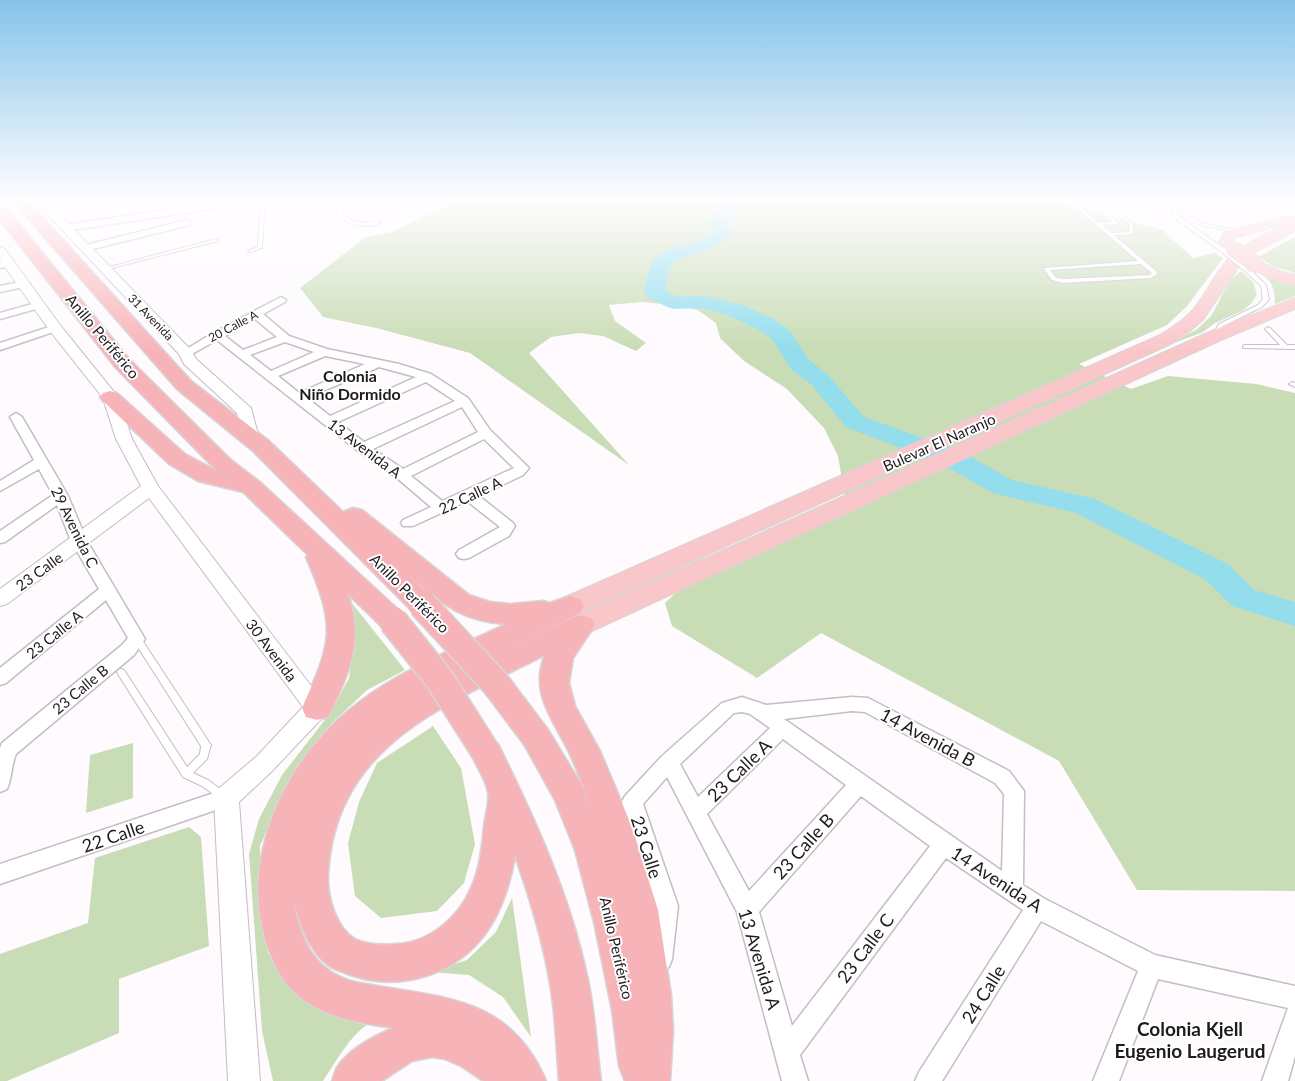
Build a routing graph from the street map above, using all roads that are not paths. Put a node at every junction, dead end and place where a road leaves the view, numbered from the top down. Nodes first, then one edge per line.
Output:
1 (32, 250) edge
2 (69, 250) edge
3 (87, 250) edge
4 (176, 250) edge
5 (1128, 250) edge
6 (1248, 250) edge
7 (0, 251) edge
8 (1229, 251) edge
9 (1142, 262) junction
10 (4, 264) edge
11 (1250, 266) junction
12 (104, 269) junction
13 (1295, 280) edge
14 (25, 284) junction
15 (0, 289) edge
16 (281, 300) dead end
17 (1295, 303) edge
18 (39, 305) junction
19 (256, 314) junction
20 (0, 316) edge
21 (55, 328) junction
22 (1268, 329) dead end
23 (217, 334) junction
24 (1215, 336) junction
25 (285, 338) junction
26 (1245, 346) dead end
27 (0, 347) edge
28 (1285, 347) junction
29 (1295, 347) edge
30 (324, 352) junction
31 (186, 353) junction
32 (243, 354) junction
33 (376, 364) junction
34 (271, 375) junction
35 (428, 377) junction
36 (110, 397) junction
37 (298, 397) junction
38 (464, 401) junction
39 (16, 417) dead end
40 (330, 421) junction
41 (485, 433) junction
42 (252, 438) junction
43 (363, 448) junction
44 (41, 461) junction
45 (290, 475) junction
46 (402, 475) junction
47 (0, 487) edge
48 (151, 488) junction
49 (253, 488) junction
50 (61, 496) junction
51 (470, 496) junction
52 (441, 508) junction
53 (408, 523) dead end
54 (0, 538) edge
55 (80, 541) junction
56 (315, 547) junction
57 (464, 554) dead end
58 (108, 590) junction
59 (0, 599) edge
60 (588, 610) junction
61 (137, 638) junction
62 (121, 672) dead end
63 (0, 678) edge
64 (852, 704) joint
65 (317, 708) junction
66 (728, 708) joint
67 (765, 713) junction
68 (782, 728) junction
69 (669, 762) junction
70 (186, 774) junction
71 (0, 783) edge
72 (860, 783) junction
73 (504, 791) junction
74 (226, 798) junction
75 (696, 812) junction
76 (944, 844) junction
77 (0, 874) edge
78 (1012, 890) junction
79 (1037, 907) junction
80 (746, 909) junction
81 (1152, 966) junction
82 (1295, 998) edge
83 (1295, 1017) edge
84 (653, 1026) junction
85 (787, 1052) junction
86 (244, 1081) edge
87 (353, 1081) edge
88 (511, 1081) edge
89 (525, 1081) edge
90 (580, 1081) edge
91 (642, 1081) edge
92 (649, 1081) edge
93 (795, 1081) edge
94 (928, 1081) edge
95 (1106, 1081) edge
96 (1275, 1081) edge

1 - 49 highway, Anillo Periférico
2 - 42 highway, Anillo Periférico
3 - 12 street, 31 Avenida
4 - 12 lane
5 - 9 lane
6 - 60 main road, Bulevar El Naranjo
7 - 10 street, 30 Avenida
8 - 11 main road, bridge
9 - 9 lane
10 - 14 street, 30 Avenida
11 - 13 main road
11 - 24 lane
12 - 31 street, 31 Avenida
14 - 15 street
14 - 18 street, 30 Avenida
16 - 19 street, 20 Calle A
17 - 24 main road, Bulevar El Naranjo
18 - 20 street
18 - 21 street, 30 Avenida
19 - 23 street, 20 Calle A
19 - 25 street
21 - 27 street
21 - 36 street, 30 Avenida
22 - 28 lane
23 - 31 street, 20 Calle A
23 - 32 street, 13 Avenida A
24 - 60 main road, Bulevar El Naranjo
25 - 30 street
25 - 32 street
26 - 28 lane
28 - 29 lane
30 - 33 street
30 - 34 street
31 - 42 street, 31 Avenida
32 - 34 street, 13 Avenida A
33 - 35 street
33 - 37 street
34 - 37 street, 13 Avenida A
35 - 38 street
35 - 40 street
36 - 48 street, 30 Avenida
36 - 49 highway
37 - 40 street, 13 Avenida A
38 - 41 street
38 - 43 street
39 - 44 street, 29 Avenida C
40 - 43 street, 13 Avenida A
41 - 46 street
41 - 51 street, 22 Calle A
42 - 45 highway, Anillo Periférico
43 - 46 street, 13 Avenida A
44 - 47 street
44 - 50 street, 29 Avenida C
45 - 60 highway
45 - 91 highway, Anillo Periférico, bridge
46 - 52 street, 13 Avenida A
48 - 55 street, 23 Calle
48 - 65 street, 30 Avenida
49 - 56 highway, Anillo Periférico
50 - 54 street
50 - 55 street, 29 Avenida C
51 - 52 street, 22 Calle A
51 - 57 street
52 - 53 street, 22 Calle A
55 - 58 street, 29 Avenida C
55 - 59 street, 23 Calle
56 - 65 highway
56 - 73 highway, Anillo Periférico, bridge
58 - 61 street, 29 Avenida C
58 - 63 street, 23 Calle A
60 - 73 highway
60 - 84 highway
60 - 89 highway
61 - 70 lane
61 - 71 street, 23 Calle B
62 - 70 lane
64 - 67 street, 23 Calle A
64 - 78 street, 14 Avenida B
65 - 74 street
66 - 67 street, 14 Avenida A
66 - 69 street, 23 Calle
67 - 68 street, 14 Avenida A
68 - 72 street, 14 Avenida A
68 - 75 street, 23 Calle A
69 - 75 street, 13 Avenida A
69 - 84 street, 23 Calle
70 - 74 lane
72 - 76 street, 14 Avenida A
72 - 80 street, 23 Calle B
73 - 90 highway, Anillo Periférico
74 - 77 street, 22 Calle
74 - 86 street
75 - 80 street, 13 Avenida A
76 - 78 street, 14 Avenida A
76 - 85 street, 23 Calle C
78 - 79 street, 14 Avenida A
79 - 81 street, 14 Avenida A
79 - 94 street, 24 Calle
80 - 85 street, 13 Avenida A
81 - 82 street, 14 Avenida A
81 - 95 street
83 - 96 street
84 - 92 highway
85 - 93 street, 13 Avenida A
87 - 88 highway

